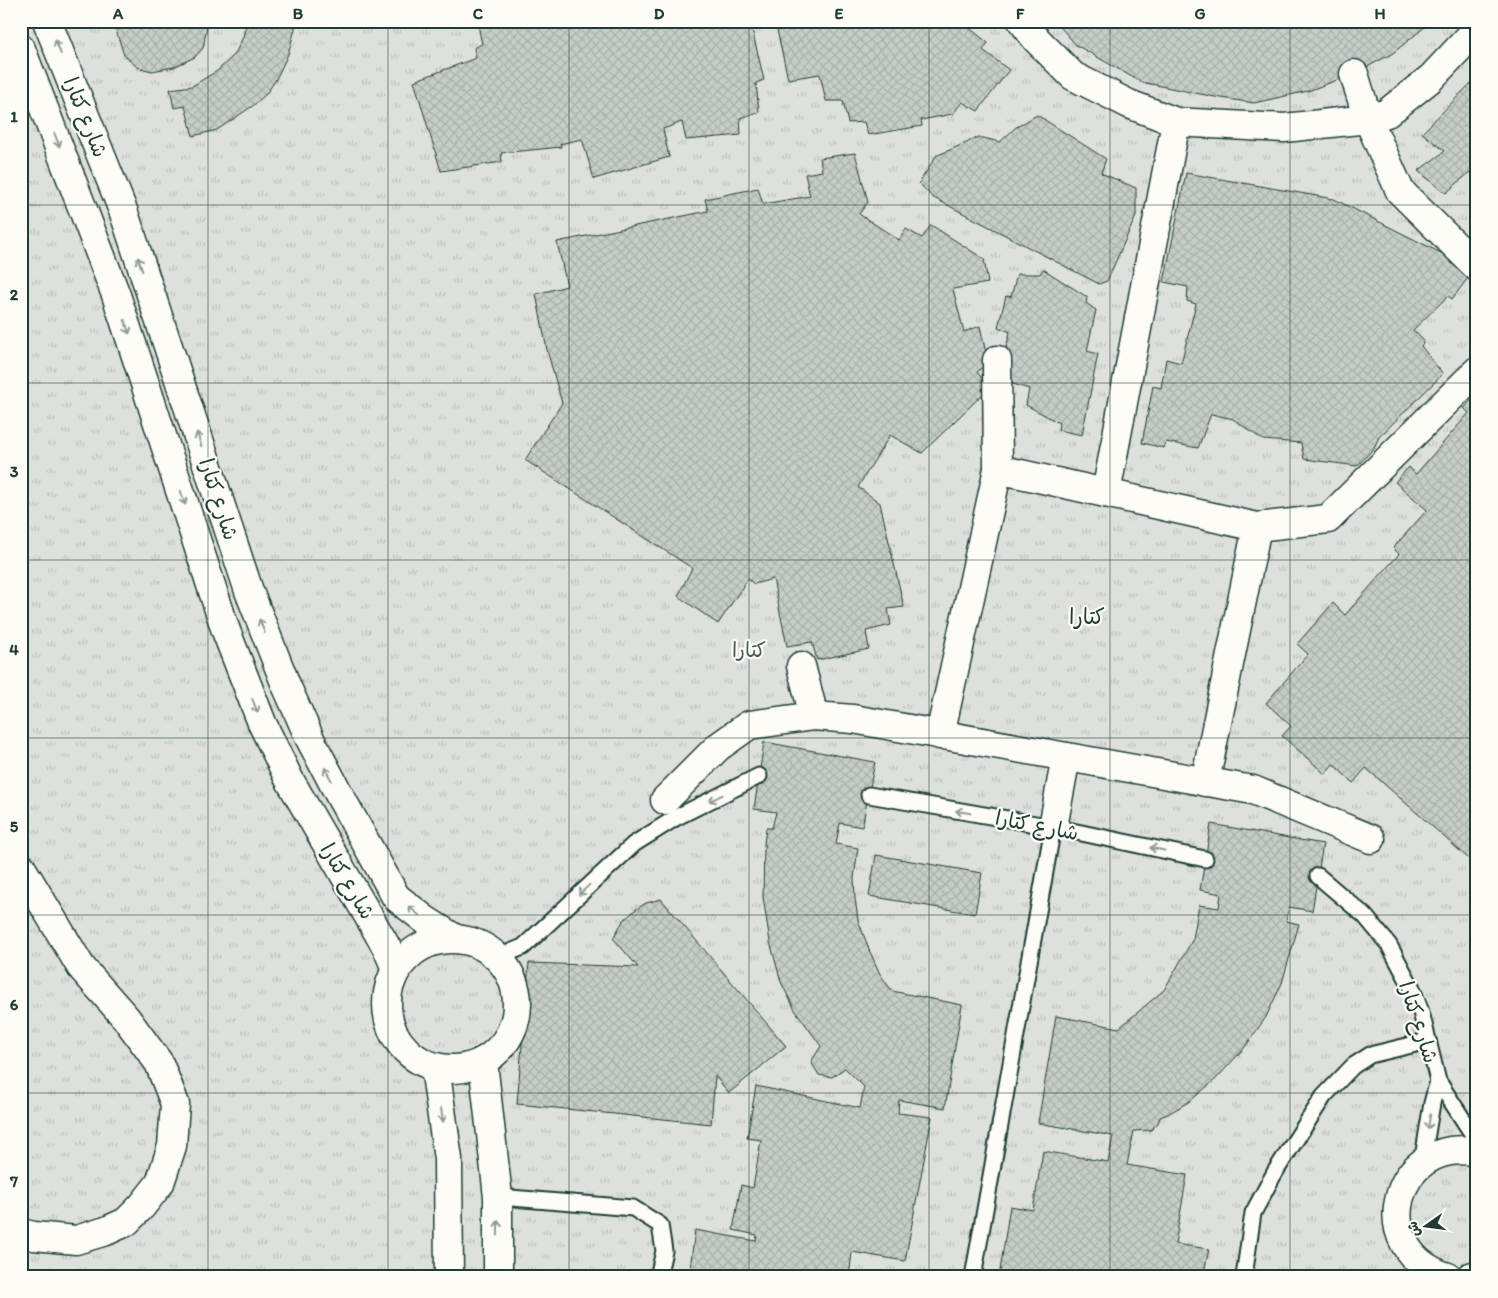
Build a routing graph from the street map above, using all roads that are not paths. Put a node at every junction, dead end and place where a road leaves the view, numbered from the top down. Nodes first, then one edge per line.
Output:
1 (48, 21) edge
2 (1022, 21) edge
3 (1477, 30) edge
4 (21, 49) edge
5 (1354, 74) dead end
6 (1368, 119) junction
7 (1176, 122) junction
8 (1477, 267) edge
9 (997, 360) dead end
10 (1477, 371) edge
11 (998, 469) junction
12 (1106, 493) junction
13 (1257, 527) junction
14 (802, 666) dead end
15 (814, 716) junction
16 (940, 735) junction
17 (1066, 757) junction
18 (759, 776) dead end
19 (1204, 782) junction
20 (869, 795) dead end
21 (665, 800) dead end
22 (1053, 827) junction
23 (1371, 839) dead end
24 (1205, 859) dead end
25 (21, 867) edge
26 (1318, 876) dead end
27 (454, 938) junction
28 (498, 957) junction
29 (390, 984) junction
30 (1428, 1042) junction
31 (483, 1062) junction
32 (435, 1067) junction
33 (1438, 1081) junction
34 (1477, 1142) edge
35 (1477, 1152) edge
36 (1422, 1164) junction
37 (498, 1196) junction
38 (21, 1233) edge
39 (1409, 1250) junction
40 (1477, 1275) edge
41 (449, 1277) edge
42 (498, 1277) edge
43 (658, 1277) edge
44 (974, 1277) edge
45 (1244, 1277) edge
46 (1404, 1277) edge
47 (1448, 1277) edge
48 (1471, 1277) edge

27 -> 1 street, شارع كتارا
2 - 7 street
3 - 6 street
4 -> 29 street, شارع كتارا
5 - 6 street
6 - 7 street
6 - 8 street
7 - 12 street
9 - 11 street
10 - 13 street
11 - 12 street
11 - 16 street
12 - 13 street
13 - 19 street
14 - 15 street
15 - 16 street
15 - 21 street
16 - 17 street
17 - 19 street
17 - 22 street
18 -> 28 lane
19 - 23 street
22 -> 20 lane, شارع كتارا
24 -> 22 lane, شارع كتارا
22 - 44 lane
25 - 38 street
26 - 30 lane, شارع كتارا
27 - 28 street
27 - 29 street
28 - 31 street
29 - 32 street
30 - 33 lane, شارع كتارا
30 - 45 lane
31 - 32 street
31 - 37 street
32 -> 41 street
33 - 34 lane, شارع كتارا
33 -> 36 lane, شارع كتارا
35 - 36 street
36 - 39 street
42 -> 37 street
37 - 43 lane
39 - 46 street
39 - 47 street
40 - 48 street

